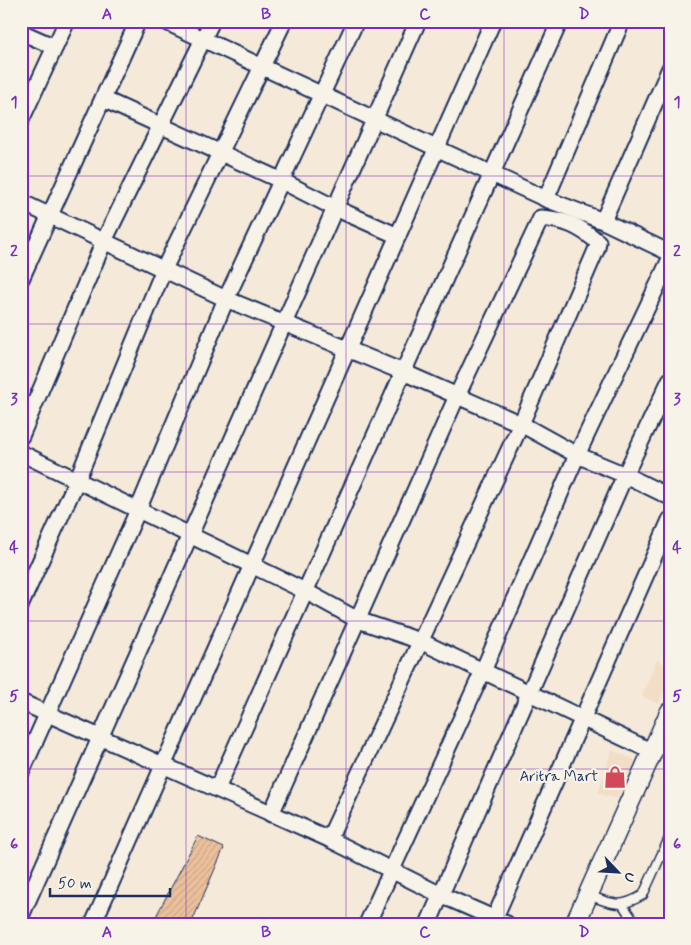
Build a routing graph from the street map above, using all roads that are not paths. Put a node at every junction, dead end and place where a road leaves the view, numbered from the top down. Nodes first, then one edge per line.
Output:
1 (67, 21) edge
2 (138, 21) edge
3 (164, 21) edge
4 (212, 21) edge
5 (284, 21) edge
6 (356, 21) edge
7 (418, 21) edge
8 (493, 21) edge
9 (560, 21) edge
10 (622, 21) edge
11 (21, 32) edge
12 (204, 40) junction
13 (55, 47) junction
14 (262, 67) junction
15 (670, 68) edge
16 (322, 95) junction
17 (103, 100) junction
18 (374, 119) junction
19 (21, 120) edge
20 (161, 126) junction
21 (437, 148) junction
22 (221, 153) junction
23 (492, 174) junction
24 (282, 181) junction
25 (546, 199) junction
26 (21, 202) edge
27 (335, 208) junction
28 (51, 216) junction
29 (603, 221) junction
30 (398, 236) junction
31 (104, 241) junction
32 (670, 253) edge
33 (670, 259) edge
34 (164, 269) junction
35 (21, 279) edge
36 (226, 299) junction
37 (284, 323) junction
38 (348, 350) junction
39 (403, 372) junction
40 (670, 380) edge
41 (457, 396) junction
42 (520, 424) junction
43 (21, 436) edge
44 (21, 453) edge
45 (576, 455) junction
46 (625, 475) junction
47 (77, 480) junction
48 (670, 497) edge
49 (138, 510) junction
50 (670, 520) edge
51 (190, 535) junction
52 (253, 566) junction
53 (305, 591) junction
54 (21, 604) edge
55 (358, 620) junction
56 (420, 641) junction
57 (483, 672) junction
58 (529, 692) junction
59 (21, 702) edge
60 (670, 712) edge
61 (48, 714) junction
62 (582, 719) junction
63 (100, 738) junction
64 (652, 752) junction
65 (164, 766) junction
66 (21, 773) edge
67 (216, 789) junction
68 (271, 814) junction
69 (670, 836) edge
70 (329, 839) junction
71 (391, 870) junction
72 (441, 895) junction
73 (587, 895) junction
74 (622, 904) junction
75 (21, 916) edge
76 (498, 922) edge
77 (93, 924) edge
78 (367, 924) edge
79 (428, 924) edge
80 (575, 924) edge
81 (636, 924) edge

1 - 13 street
2 - 17 street
3 - 12 street
4 - 12 street
5 - 14 street
6 - 16 street
7 - 18 street
8 - 21 street
9 - 23 street
10 - 25 street
11 - 13 street
12 - 14 street
12 - 20 street
13 - 19 street
14 - 16 street
14 - 22 street
15 - 29 street
16 - 18 street
16 - 24 street
17 - 20 street
17 - 28 street
18 - 21 street
18 - 27 street
20 - 22 street
20 - 31 street
21 - 23 street
21 - 30 street
22 - 24 street
22 - 34 street
23 - 25 street
23 - 39 street
24 - 27 street
24 - 36 street
25 - 29 street
26 - 28 street
27 - 30 street
27 - 37 street
28 - 31 street
28 - 35 street
29 - 32 street
30 - 38 street
31 - 34 street
31 - 43 street
33 - 45 street
34 - 36 street
34 - 47 street
36 - 37 street
36 - 49 street
37 - 38 street
37 - 51 street
38 - 39 street
38 - 52 street
39 - 41 street
39 - 53 street
40 - 46 street
41 - 42 street
41 - 42 street
41 - 55 street
42 - 45 street
42 - 56 street
44 - 47 street
45 - 46 street
45 - 57 street
46 - 48 street
46 - 58 street
47 - 49 street
47 - 54 street
49 - 51 street
49 - 61 street
50 - 62 street
51 - 52 street
51 - 63 street
52 - 53 street
52 - 65 street
53 - 55 street
53 - 67 street
55 - 56 street
55 - 68 street
56 - 57 street
56 - 70 street
57 - 58 street
57 - 71 street
58 - 62 street
58 - 72 street
59 - 61 street
60 - 64 street
61 - 63 street
61 - 66 street
62 - 64 street
62 - 76 street
63 - 65 street
63 - 75 street
64 - 73 street
65 - 67 street
65 - 77 street
67 - 68 street
68 - 70 street
69 - 74 lane
70 - 71 street
71 - 72 street
71 - 78 street
72 - 76 street
72 - 79 street
73 - 74 lane
73 - 80 street
74 - 81 lane

